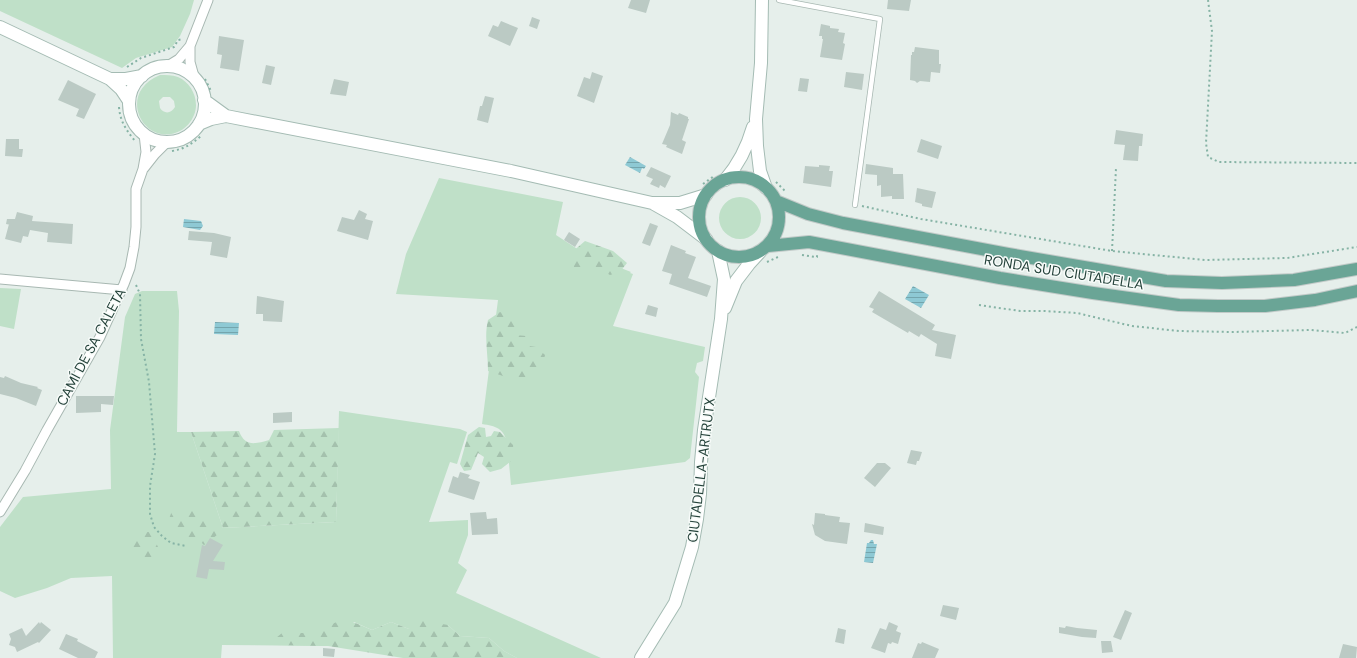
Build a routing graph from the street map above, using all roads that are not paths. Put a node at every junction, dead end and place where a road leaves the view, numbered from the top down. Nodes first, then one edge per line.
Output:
1 (208, 0) edge
2 (762, 0) edge
3 (779, 0) edge
4 (0, 27) edge
5 (188, 42) junction
6 (166, 67) junction
7 (142, 76) junction
8 (199, 78) junction
9 (110, 79) junction
10 (209, 98) junction
11 (129, 100) junction
12 (226, 116) junction
13 (756, 119) junction
14 (202, 128) junction
15 (144, 134) junction
16 (167, 147) junction
17 (143, 169) junction
18 (721, 177) junction
19 (771, 185) junction
20 (701, 192) junction
21 (776, 201) junction
22 (652, 203) junction
23 (855, 205) road end
24 (706, 240) junction
25 (764, 249) junction
26 (718, 251) junction
27 (1357, 269) edge
28 (0, 279) edge
29 (122, 290) junction
30 (1357, 291) edge
31 (721, 319) junction
32 (0, 512) edge
33 (640, 658) edge

1 - 5 street
2 - 13 street
3 - 23 lane
4 - 9 street
5 - 6 street
5 - 8 street
6 - 7 street
6 - 8 street
7 - 9 street
7 - 11 street
8 - 10 street
9 - 11 street
10 - 12 street
10 - 14 street
11 - 15 street
12 - 14 street
12 - 22 street
13 - 18 street
13 - 19 street
14 - 16 street
15 - 16 street
15 - 17 street, CAMÍ DE SA CALETA
16 - 17 street, CAMÍ DE SA CALETA
17 - 29 street, CAMÍ DE SA CALETA
18 - 19 main road
18 - 20 main road
19 - 21 main road
20 - 22 street
20 - 24 main road
21 - 25 main road
21 - 27 main road, RONDA SUD CIUTADELLA
22 - 24 street
24 - 26 main road
25 - 26 main road
25 - 30 main road, RONDA SUD CIUTADELLA
25 - 31 street, CIUTADELLA-ARTRUTX
26 - 31 street, CIUTADELLA-ARTRUTX
28 - 29 street
29 - 32 street, CAMÍ DE SA CALETA
31 - 33 street, CIUTADELLA-ARTRUTX

